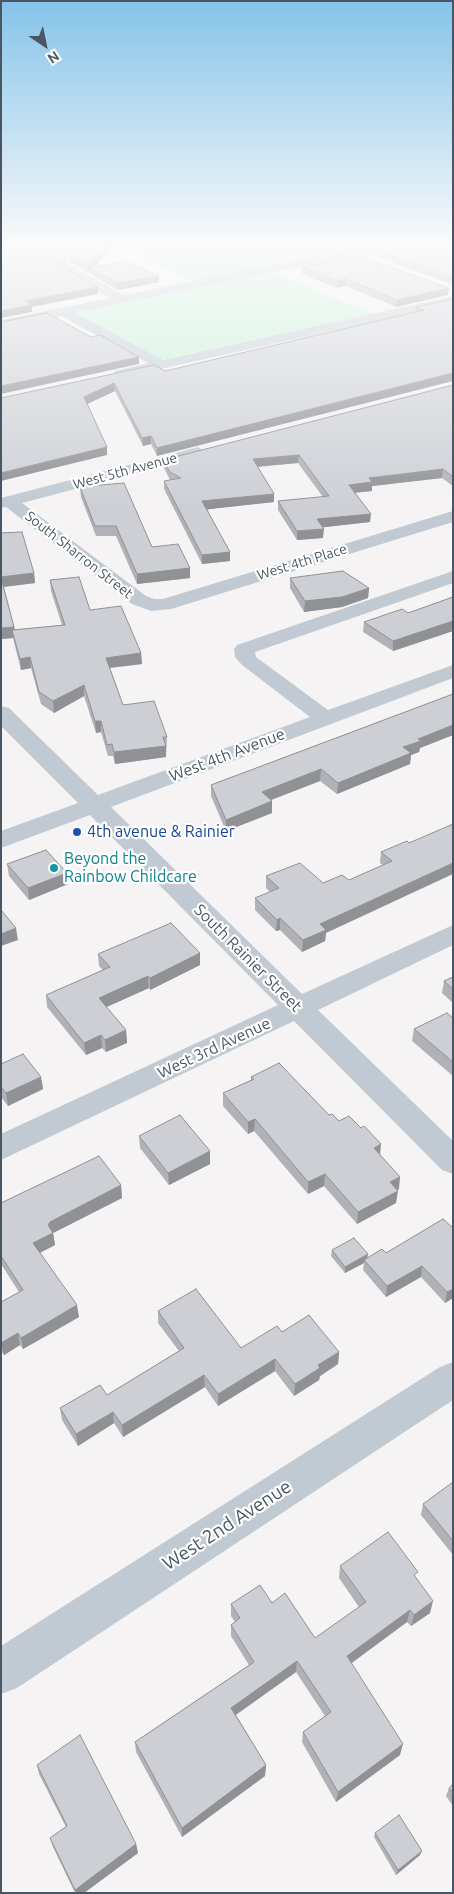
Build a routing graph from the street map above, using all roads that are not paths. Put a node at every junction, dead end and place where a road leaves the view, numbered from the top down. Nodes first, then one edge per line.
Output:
1 (97, 330) edge
2 (317, 330) edge
3 (162, 365) junction
4 (105, 378) edge
5 (212, 448) edge
6 (5, 502) edge
7 (448, 521) edge
8 (453, 577) edge
9 (151, 605) joint
10 (453, 670) edge
11 (1, 714) edge
12 (325, 718) junction
13 (93, 805) junction
14 (1, 840) edge
15 (453, 934) edge
16 (298, 1008) junction
17 (1, 1148) edge
18 (453, 1161) edge
19 (453, 1379) edge
20 (1, 1672) edge

1 - 3 street
2 - 3 street
3 - 4 street
5 - 6 street, West 5th Avenue
6 - 9 street, South Sharron Street
7 - 9 street, West 4th Place
8 - 12 street
10 - 12 street, West 4th Avenue
11 - 13 street, South Rainier Street
12 - 13 street, West 4th Avenue
13 - 14 street, West 4th Avenue
13 - 16 street, South Rainier Street
15 - 16 street, West 3rd Avenue
16 - 17 street, West 3rd Avenue
16 - 18 street, South Rainier Street
19 - 20 street, West 2nd Avenue

